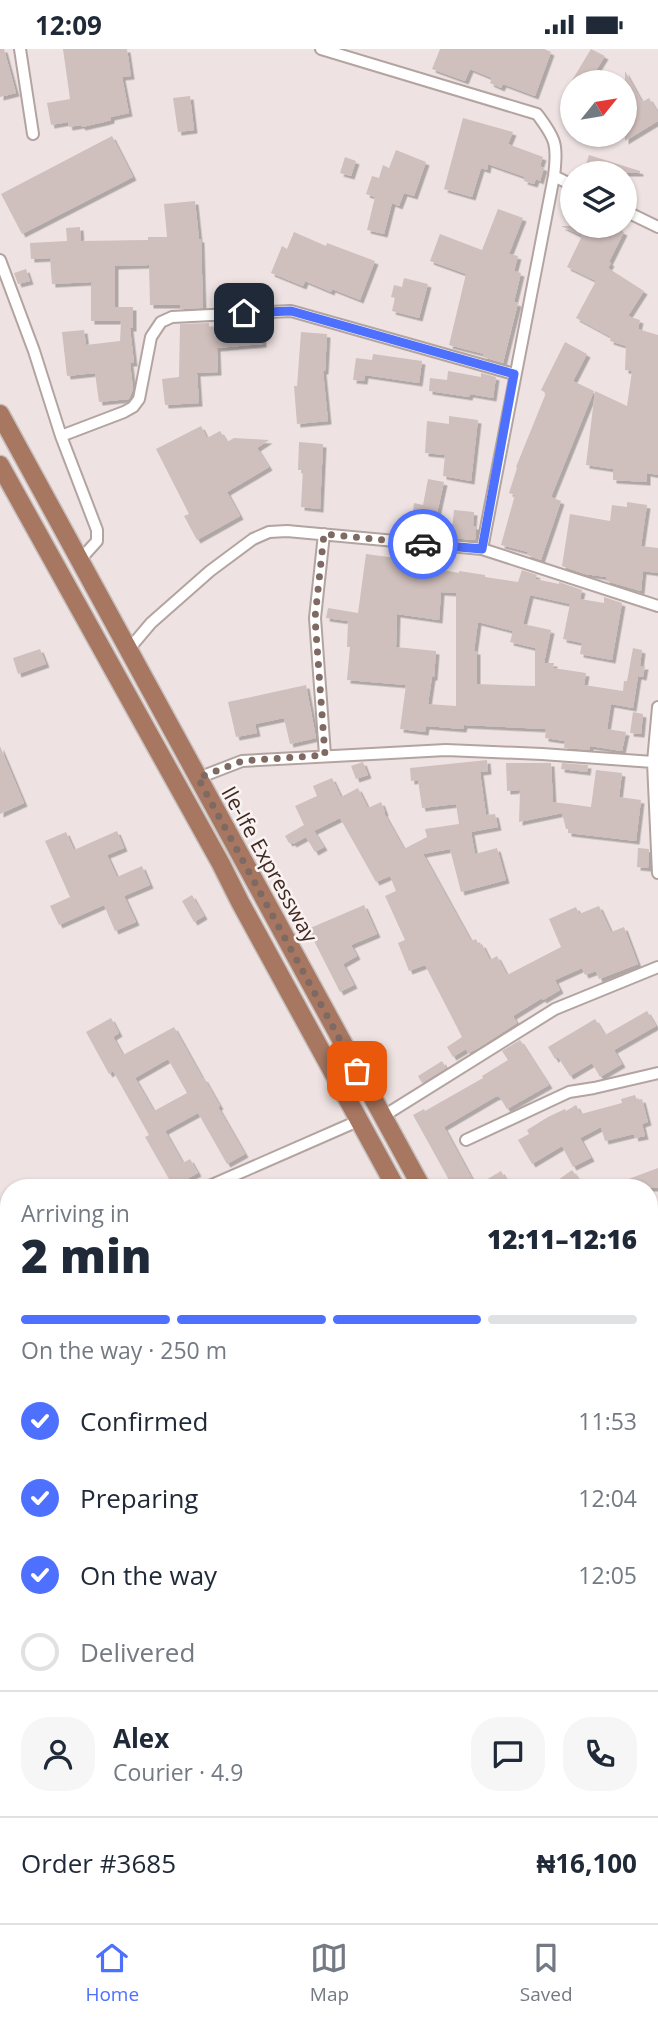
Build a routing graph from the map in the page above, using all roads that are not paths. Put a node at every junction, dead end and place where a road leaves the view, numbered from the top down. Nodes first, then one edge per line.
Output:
1 (20, 49) edge
2 (321, 49) edge
3 (33, 134) dead end
4 (554, 176) junction
5 (560, 179) edge
6 (637, 217) edge
7 (658, 227) edge
8 (0, 260) edge
9 (514, 374) junction
10 (0, 414) edge
11 (61, 436) junction
12 (6, 440) edge
13 (0, 465) edge
14 (324, 534) junction
15 (482, 549) junction
16 (79, 561) junction
17 (658, 606) edge
18 (128, 649) junction
19 (658, 707) edge
20 (325, 755) junction
21 (653, 762) junction
22 (198, 778) junction
23 (658, 842) edge
24 (658, 873) edge
25 (258, 889) junction
26 (240, 902) junction
27 (658, 967) edge
28 (658, 1073) edge
29 (382, 1117) junction
30 (358, 1121) junction
31 (466, 1140) dead end
32 (226, 1179) edge
33 (391, 1179) edge
34 (417, 1179) edge

1 - 3 street
2 - 4 street
4 - 5 street
4 - 9 street
6 - 7 street
8 - 11 street
9 - 11 street
9 - 15 street
10 - 12 main road, Ile-Ife Expressway
11 - 16 street
12 - 16 main road, Ile-Ife Expressway
13 - 26 main road, Ile-Ife Expressway
14 - 15 street
14 - 18 street
14 - 20 street
15 - 17 street
16 - 18 main road, Ile-Ife Expressway
18 - 22 main road, Ile-Ife Expressway
19 - 21 street
20 - 21 street
20 - 22 street
21 - 23 street
22 - 25 main road, Ile-Ife Expressway
23 - 24 street
25 - 26 main road
25 - 29 main road, Ile-Ife Expressway
26 - 30 main road, Ile-Ife Expressway
27 - 29 street
28 - 31 street
29 - 34 main road, Ile-Ife Expressway
30 - 32 street
30 - 33 main road, Ile-Ife Expressway

